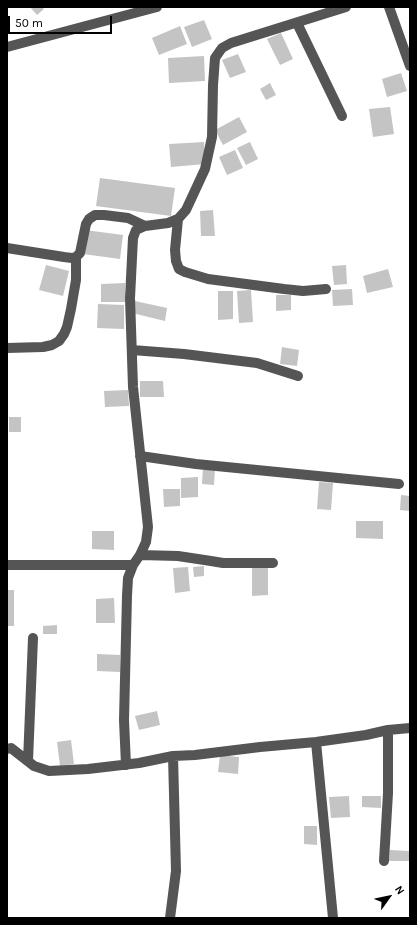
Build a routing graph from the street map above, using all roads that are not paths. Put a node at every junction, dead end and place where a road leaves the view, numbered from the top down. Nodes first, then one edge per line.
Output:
1 (157, 7) edge
2 (346, 7) edge
3 (389, 7) edge
4 (297, 23) junction
5 (7, 47) edge
6 (410, 66) edge
7 (342, 116) dead end
8 (178, 219) junction
9 (145, 226) junction
10 (7, 248) edge
11 (76, 256) junction
12 (326, 289) dead end
13 (7, 348) edge
14 (132, 350) junction
15 (298, 376) dead end
16 (140, 456) junction
17 (399, 484) dead end
18 (140, 555) junction
19 (273, 563) dead end
20 (7, 565) edge
21 (133, 566) junction
22 (33, 638) dead end
23 (410, 728) edge
24 (388, 730) junction
25 (316, 742) junction
26 (7, 749) edge
27 (173, 756) junction
28 (28, 761) junction
29 (126, 765) junction
30 (384, 860) dead end
31 (170, 918) edge
32 (333, 918) edge

1 - 5 street
2 - 4 street
3 - 6 street
4 - 7 street
4 - 8 street
8 - 9 street
8 - 12 street
9 - 11 street
9 - 14 street
10 - 11 street
11 - 13 street
14 - 15 street
14 - 16 street
16 - 17 street
16 - 18 street
18 - 19 street
18 - 21 street
20 - 21 street
21 - 29 street
22 - 28 street
23 - 24 street
24 - 25 street
24 - 30 street
25 - 27 street
25 - 32 street
26 - 28 street
27 - 29 street
27 - 31 street
28 - 29 street

